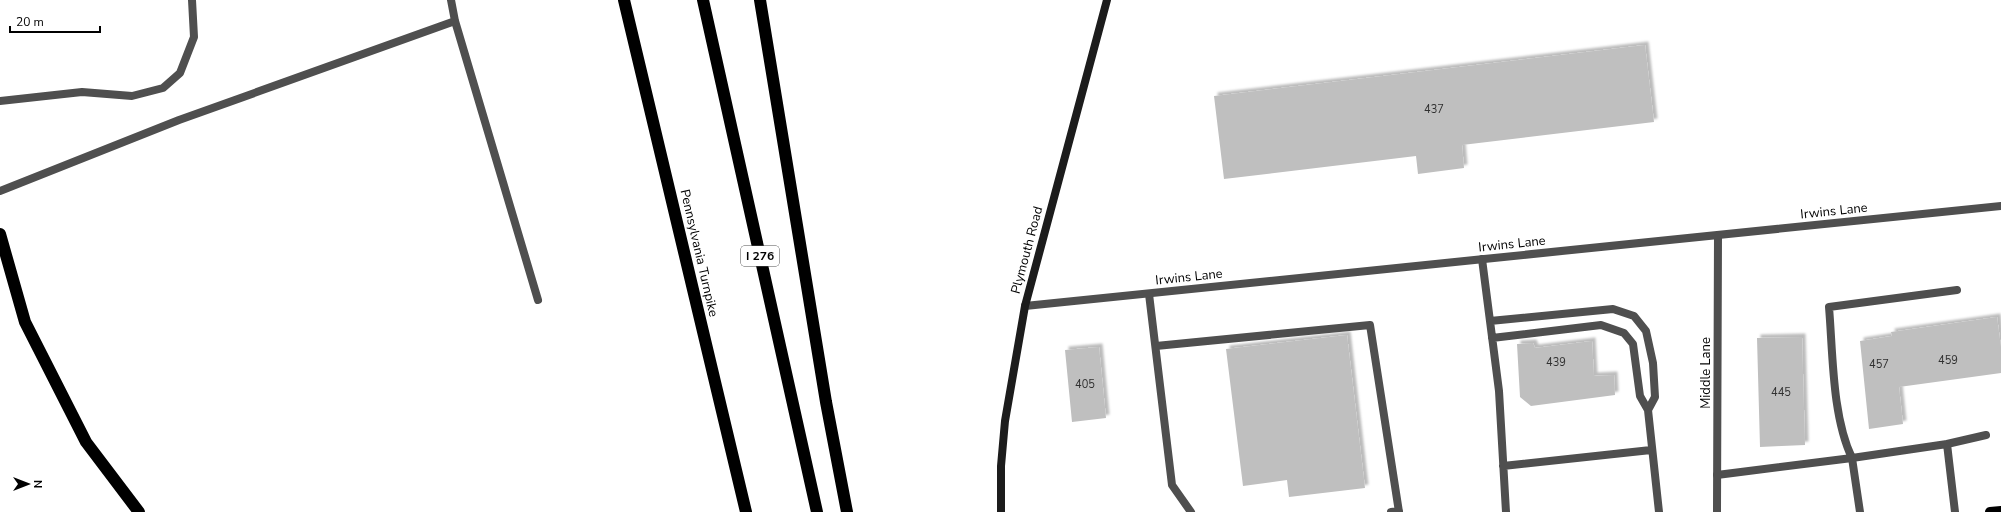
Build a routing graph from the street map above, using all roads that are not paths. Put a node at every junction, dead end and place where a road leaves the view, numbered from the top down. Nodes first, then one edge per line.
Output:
1 (192, 0) edge
2 (452, 0) edge
3 (624, 0) edge
4 (703, 0) edge
5 (760, 0) edge
6 (1107, 0) edge
7 (455, 21) junction
8 (0, 101) edge
9 (0, 191) edge
10 (2001, 206) edge
11 (0, 234) edge
12 (1718, 235) junction
13 (1482, 259) junction
14 (1958, 290) dead end
15 (1149, 294) junction
16 (538, 300) dead end
17 (1025, 306) junction
18 (1490, 321) junction
19 (1492, 338) junction
20 (1156, 346) junction
21 (1648, 410) junction
22 (1986, 435) dead end
23 (1947, 444) junction
24 (1651, 450) junction
25 (1852, 458) junction
26 (1503, 466) junction
27 (1717, 475) junction
28 (2001, 511) edge
29 (139, 512) edge
30 (746, 512) edge
31 (817, 512) edge
32 (847, 512) edge
33 (1002, 512) edge
34 (1191, 512) edge
35 (1396, 512) edge
36 (1506, 512) edge
37 (1659, 512) edge
38 (1717, 512) edge
39 (1860, 512) edge
40 (1955, 512) edge
41 (1990, 512) edge

1 - 8 street
2 - 7 street
3 - 30 highway, Pennsylvania Turnpike
4 - 31 highway, I 276
5 - 32 highway
6 - 17 main road, Plymouth Road
7 - 9 street
7 - 16 street
10 - 12 street, Irwins Lane
11 - 29 highway
12 - 13 street, Irwins Lane
12 - 27 street, Middle Lane
13 - 15 street, Irwins Lane
13 - 18 street
14 - 25 street
15 - 17 street, Irwins Lane
15 - 20 street
17 - 33 main road, Plymouth Road
18 - 19 street
18 - 21 street
19 - 21 street
19 - 26 street
20 - 34 street
20 - 35 street
21 - 24 street
22 - 23 street
23 - 25 street
23 - 40 street
24 - 26 street
24 - 37 street
25 - 27 street
25 - 39 street
26 - 36 street
27 - 38 street, Middle Lane
28 - 41 main road

